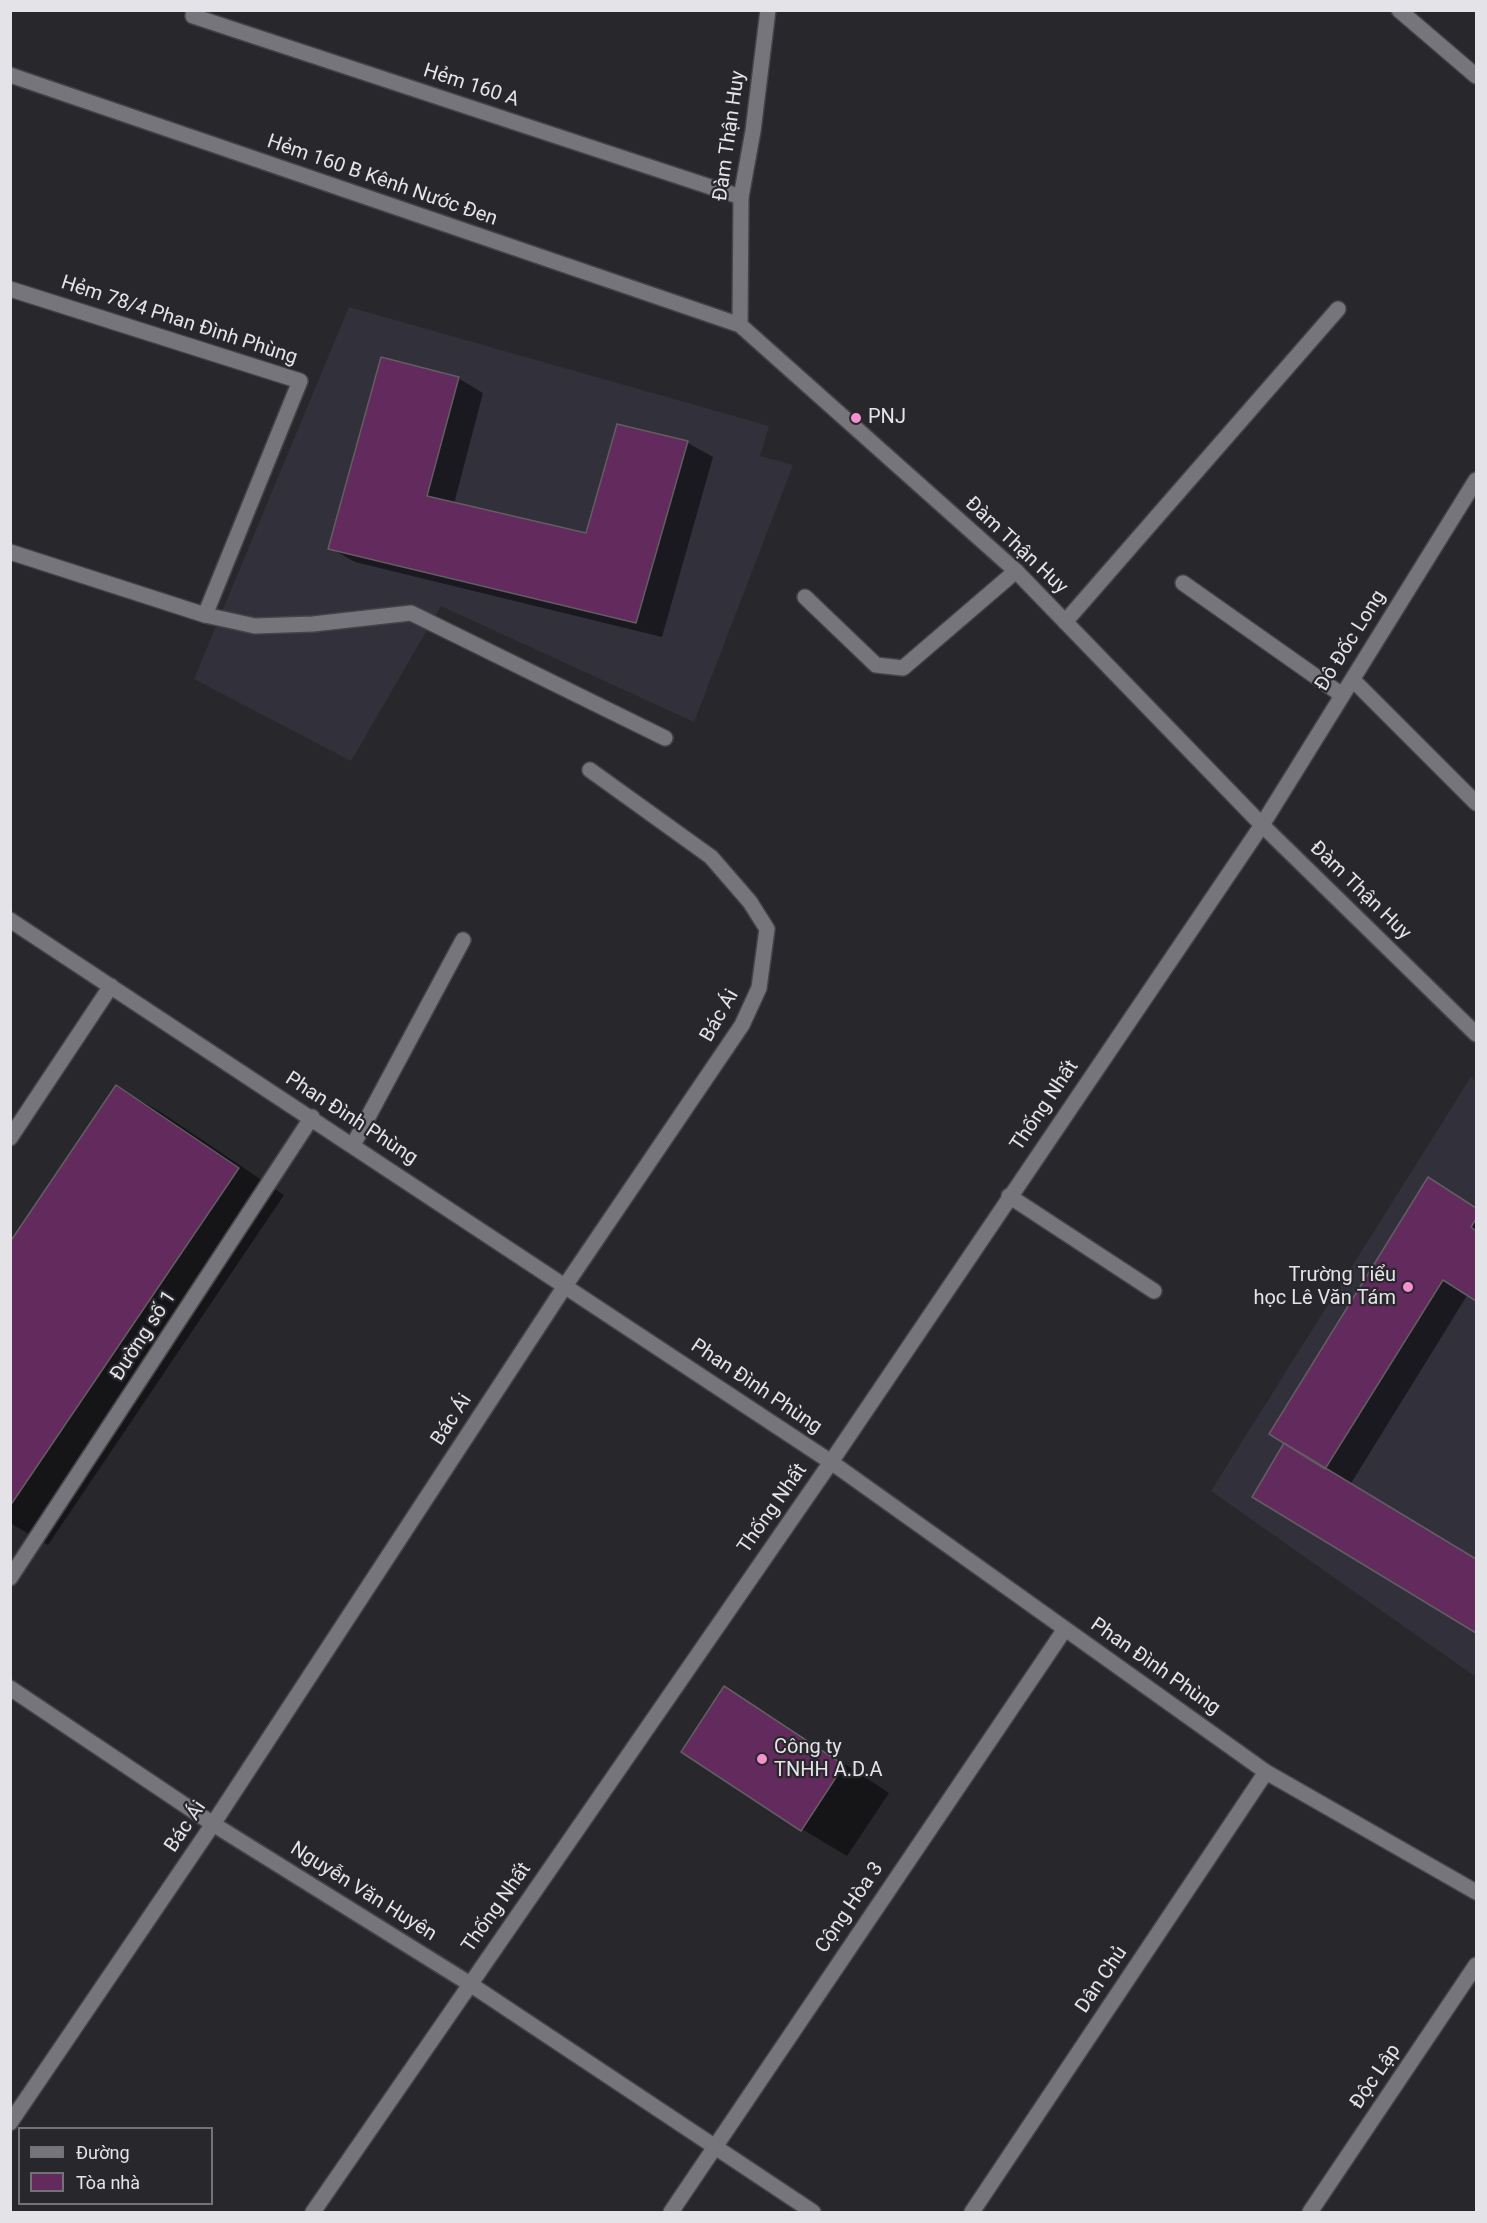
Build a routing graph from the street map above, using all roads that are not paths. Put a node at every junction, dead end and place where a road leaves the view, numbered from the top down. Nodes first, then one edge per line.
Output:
1 (194, 10) edge
2 (768, 10) edge
3 (1399, 10) edge
4 (10, 75) edge
5 (1476, 75) edge
6 (741, 198) junction
7 (10, 289) edge
8 (1338, 309) dead end
9 (740, 325) junction
10 (1476, 480) edge
11 (10, 552) edge
12 (1016, 571) junction
13 (1183, 583) dead end
14 (805, 597) dead end
15 (205, 615) junction
16 (1065, 622) junction
17 (1353, 680) junction
18 (1342, 695) junction
19 (665, 738) dead end
20 (590, 770) dead end
21 (1476, 803) edge
22 (1262, 825) junction
23 (10, 920) edge
24 (463, 940) dead end
25 (111, 986) junction
26 (1476, 1034) edge
27 (312, 1117) junction
28 (10, 1138) edge
29 (353, 1145) junction
30 (1009, 1196) junction
31 (565, 1286) junction
32 (1154, 1291) dead end
33 (831, 1462) junction
34 (10, 1578) edge
35 (1065, 1629) junction
36 (10, 1688) edge
37 (1266, 1772) junction
38 (213, 1824) junction
39 (1476, 1892) edge
40 (1476, 1965) edge
41 (470, 1984) junction
42 (10, 2123) edge
43 (715, 2145) junction
44 (319, 2210) edge
45 (671, 2212) edge
46 (813, 2212) edge
47 (972, 2212) edge
48 (1310, 2212) edge

1 - 6 street, Hẻm 160 A
2 - 6 street, Đàm Thận Huy
3 - 5 street
4 - 9 street, Hẻm 160 B Kênh Nước Đen
6 - 9 street, Đàm Thận Huy
7 - 15 street, Hẻm 78/4 Phan Đình Phùng
8 - 16 street
9 - 12 street, Đàm Thận Huy
10 - 17 street, Đô Đốc Long
11 - 15 street
12 - 14 street
12 - 16 street, Đàm Thận Huy
13 - 18 street
15 - 19 street
16 - 22 street, Đàm Thận Huy
17 - 18 street, Đô Đốc Long
17 - 21 street
18 - 22 street, Đô Đốc Long
20 - 31 street, Bác Ái
22 - 26 street, Đàm Thận Huy
22 - 30 street, Thống Nhất
23 - 25 street, Phan Đình Phùng
24 - 29 street
25 - 27 street, Phan Đình Phùng
25 - 28 street
27 - 29 street, Phan Đình Phùng
27 - 34 street, Đường số 1
29 - 31 street, Phan Đình Phùng
30 - 32 street
30 - 33 street, Thống Nhất
31 - 33 street, Phan Đình Phùng
31 - 38 street, Bác Ái
33 - 35 street, Phan Đình Phùng
33 - 41 street, Thống Nhất
35 - 37 street, Phan Đình Phùng
35 - 43 street, Cộng Hòa 3
36 - 38 street, Nguyễn Văn Huyên
37 - 39 street, Phan Đình Phùng
37 - 47 street, Dân Chủ
38 - 41 street, Nguyễn Văn Huyên
38 - 42 street, Bác Ái
40 - 48 street, Độc Lập
41 - 43 street, Nguyễn Văn Huyên
41 - 44 street, Thống Nhất
43 - 45 street, Cộng Hòa 3
43 - 46 street, Nguyễn Văn Huyên

